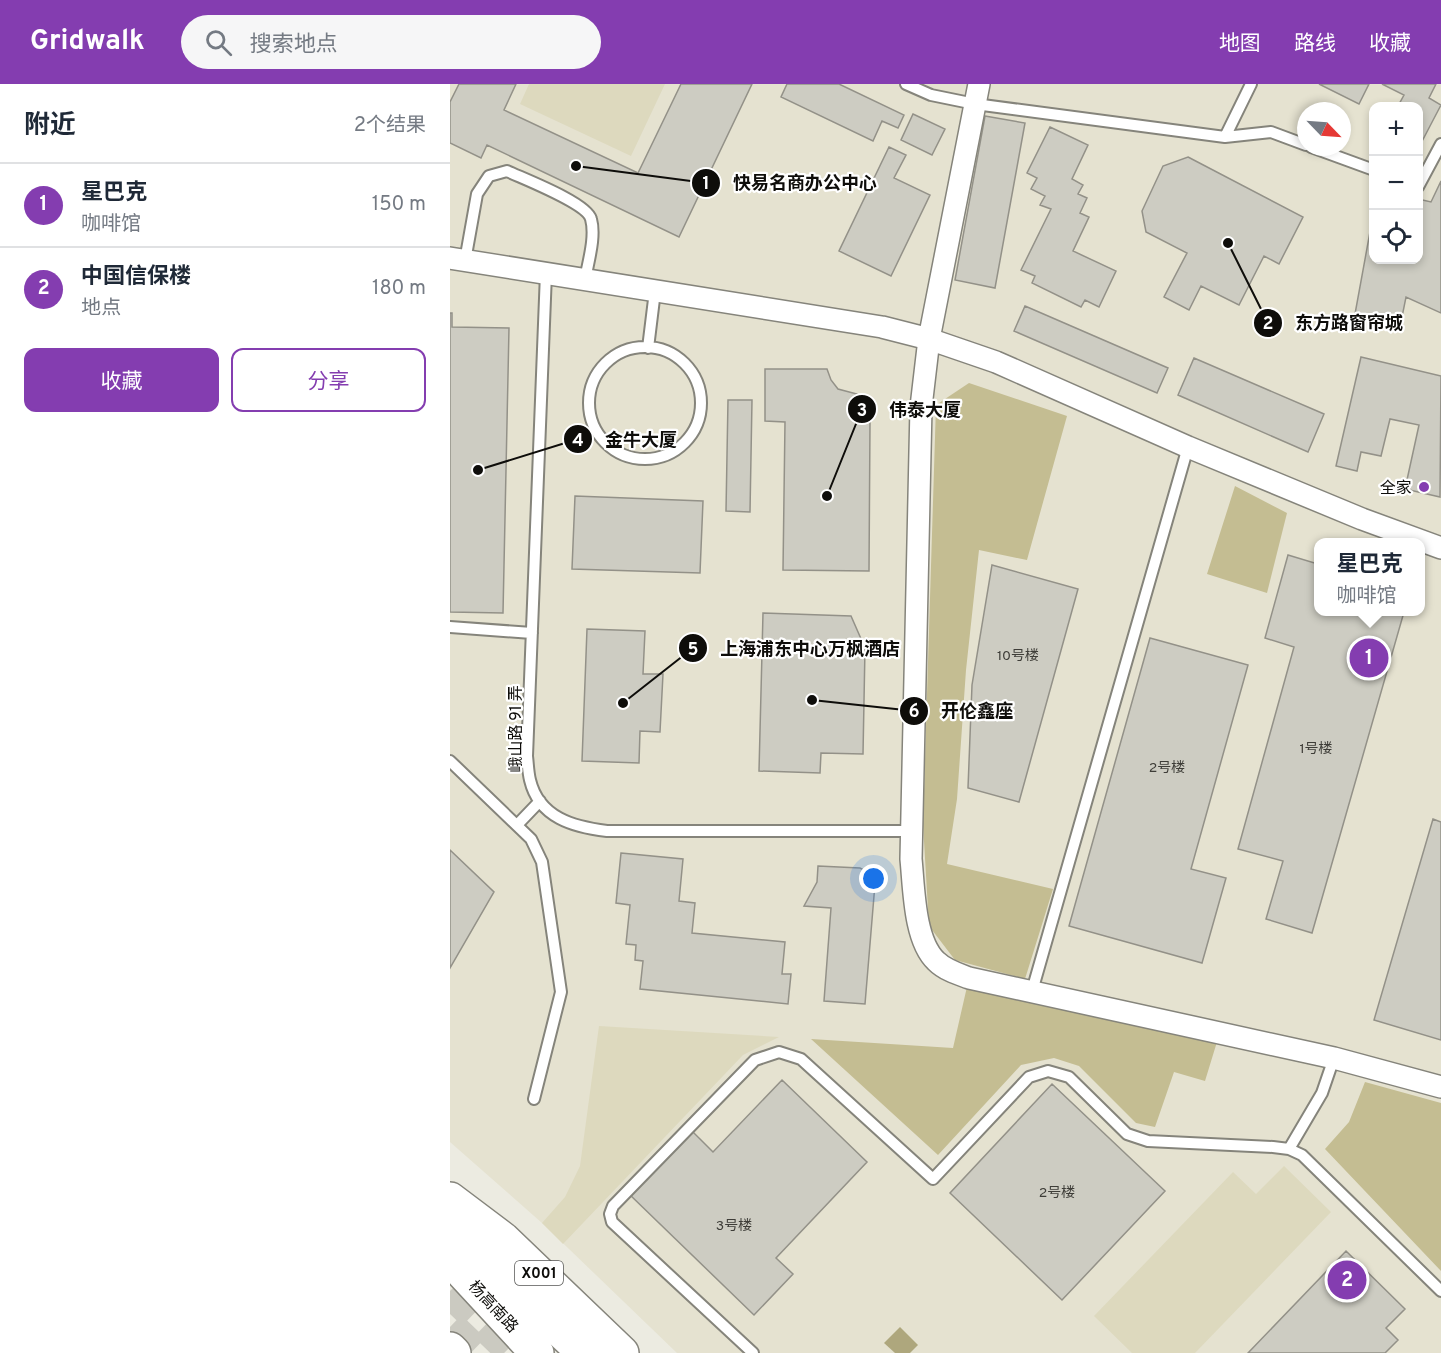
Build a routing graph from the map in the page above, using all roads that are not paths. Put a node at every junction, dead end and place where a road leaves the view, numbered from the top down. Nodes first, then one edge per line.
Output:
1 (906, 84) edge
2 (1251, 84) edge
3 (977, 94) edge
4 (1225, 137) junction
5 (1297, 142) edge
6 (1441, 144) edge
7 (1336, 156) edge
8 (1369, 168) edge
9 (1423, 179) edge
10 (458, 259) edge
11 (546, 273) junction
12 (585, 280) junction
13 (655, 291) junction
14 (929, 339) junction
15 (648, 348) junction
16 (1188, 447) junction
17 (1414, 538) edge
18 (1425, 542) edge
19 (1441, 548) edge
20 (450, 627) edge
21 (532, 633) junction
22 (450, 761) edge
23 (540, 801) junction
24 (517, 825) junction
25 (912, 831) junction
26 (1032, 991) junction
27 (1334, 1058) junction
28 (1441, 1087) edge
29 (534, 1099) dead end
30 (1289, 1149) junction
31 (450, 1199) edge
32 (450, 1230) edge
33 (450, 1259) edge
34 (1441, 1291) edge
35 (450, 1349) edge
36 (454, 1353) edge
37 (537, 1353) edge
38 (584, 1353) edge
39 (622, 1353) edge
40 (753, 1353) edge

1 - 3 lane
2 - 4 lane
3 - 4 lane
3 - 14 street
4 - 5 lane
6 - 9 lane
7 - 8 lane
10 - 11 street
10 - 12 lane
11 - 12 street
11 - 21 lane, 峨山路 91 弄
12 - 13 street
13 - 14 street
13 - 15 lane
14 - 16 street
14 - 25 street
15 - 15 lane
16 - 17 street
16 - 26 lane
18 - 19 street
20 - 21 lane
21 - 23 lane, 峨山路 91 弄
22 - 24 lane
23 - 24 lane
23 - 25 lane, 峨山路 91 弄
24 - 29 lane
25 - 26 street
26 - 27 street
27 - 28 street
27 - 30 lane
30 - 34 lane
30 - 40 lane
31 - 39 main road, X001
32 - 38 main road
33 - 37 main road, 杨高南路
35 - 36 main road

